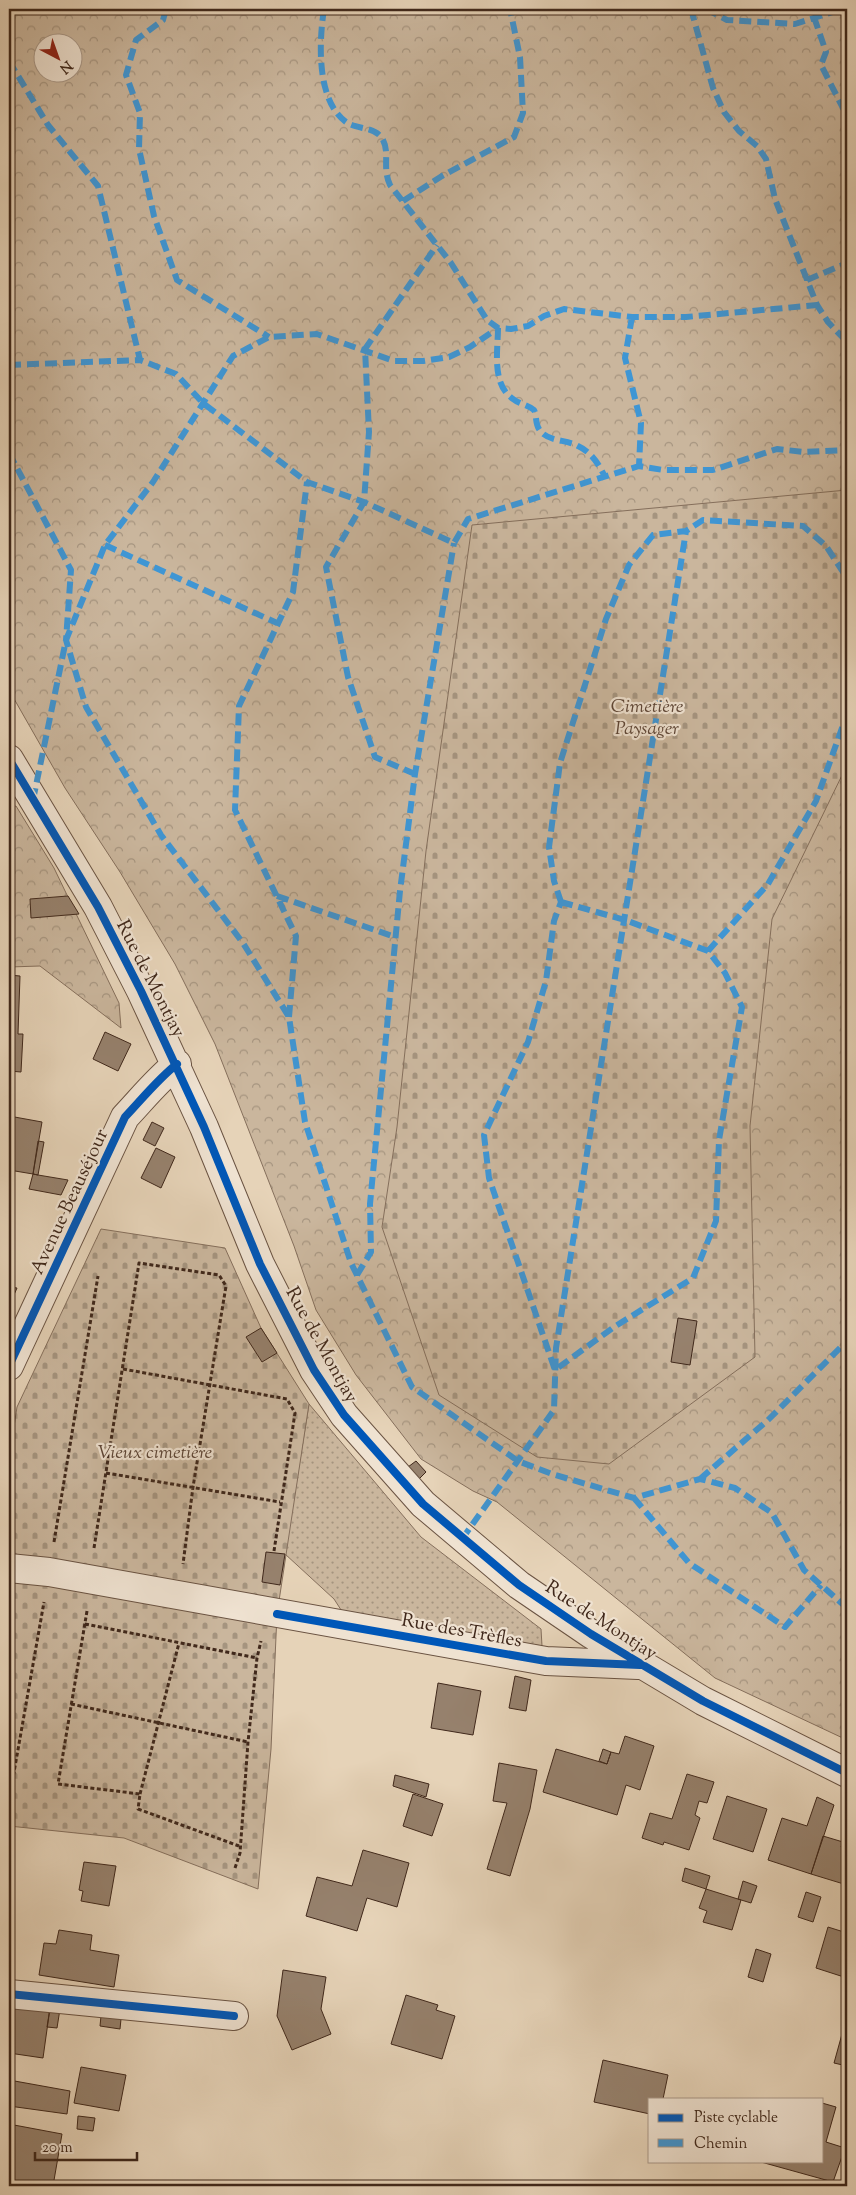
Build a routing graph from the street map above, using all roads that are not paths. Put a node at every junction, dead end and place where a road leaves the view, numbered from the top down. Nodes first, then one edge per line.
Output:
1 (9, 759) edge
2 (176, 1064) junction
3 (9, 1366) edge
4 (9, 1568) edge
5 (642, 1666) junction
6 (847, 1773) edge
7 (9, 1994) edge
8 (234, 2016) dead end

1 - 2 street, Rue de Montjay
2 - 3 street, Avenue Beauséjour
2 - 5 street, Rue de Montjay
4 - 5 street, Rue des Trèfles
5 - 6 street, Rue de Montjay
7 - 8 street

